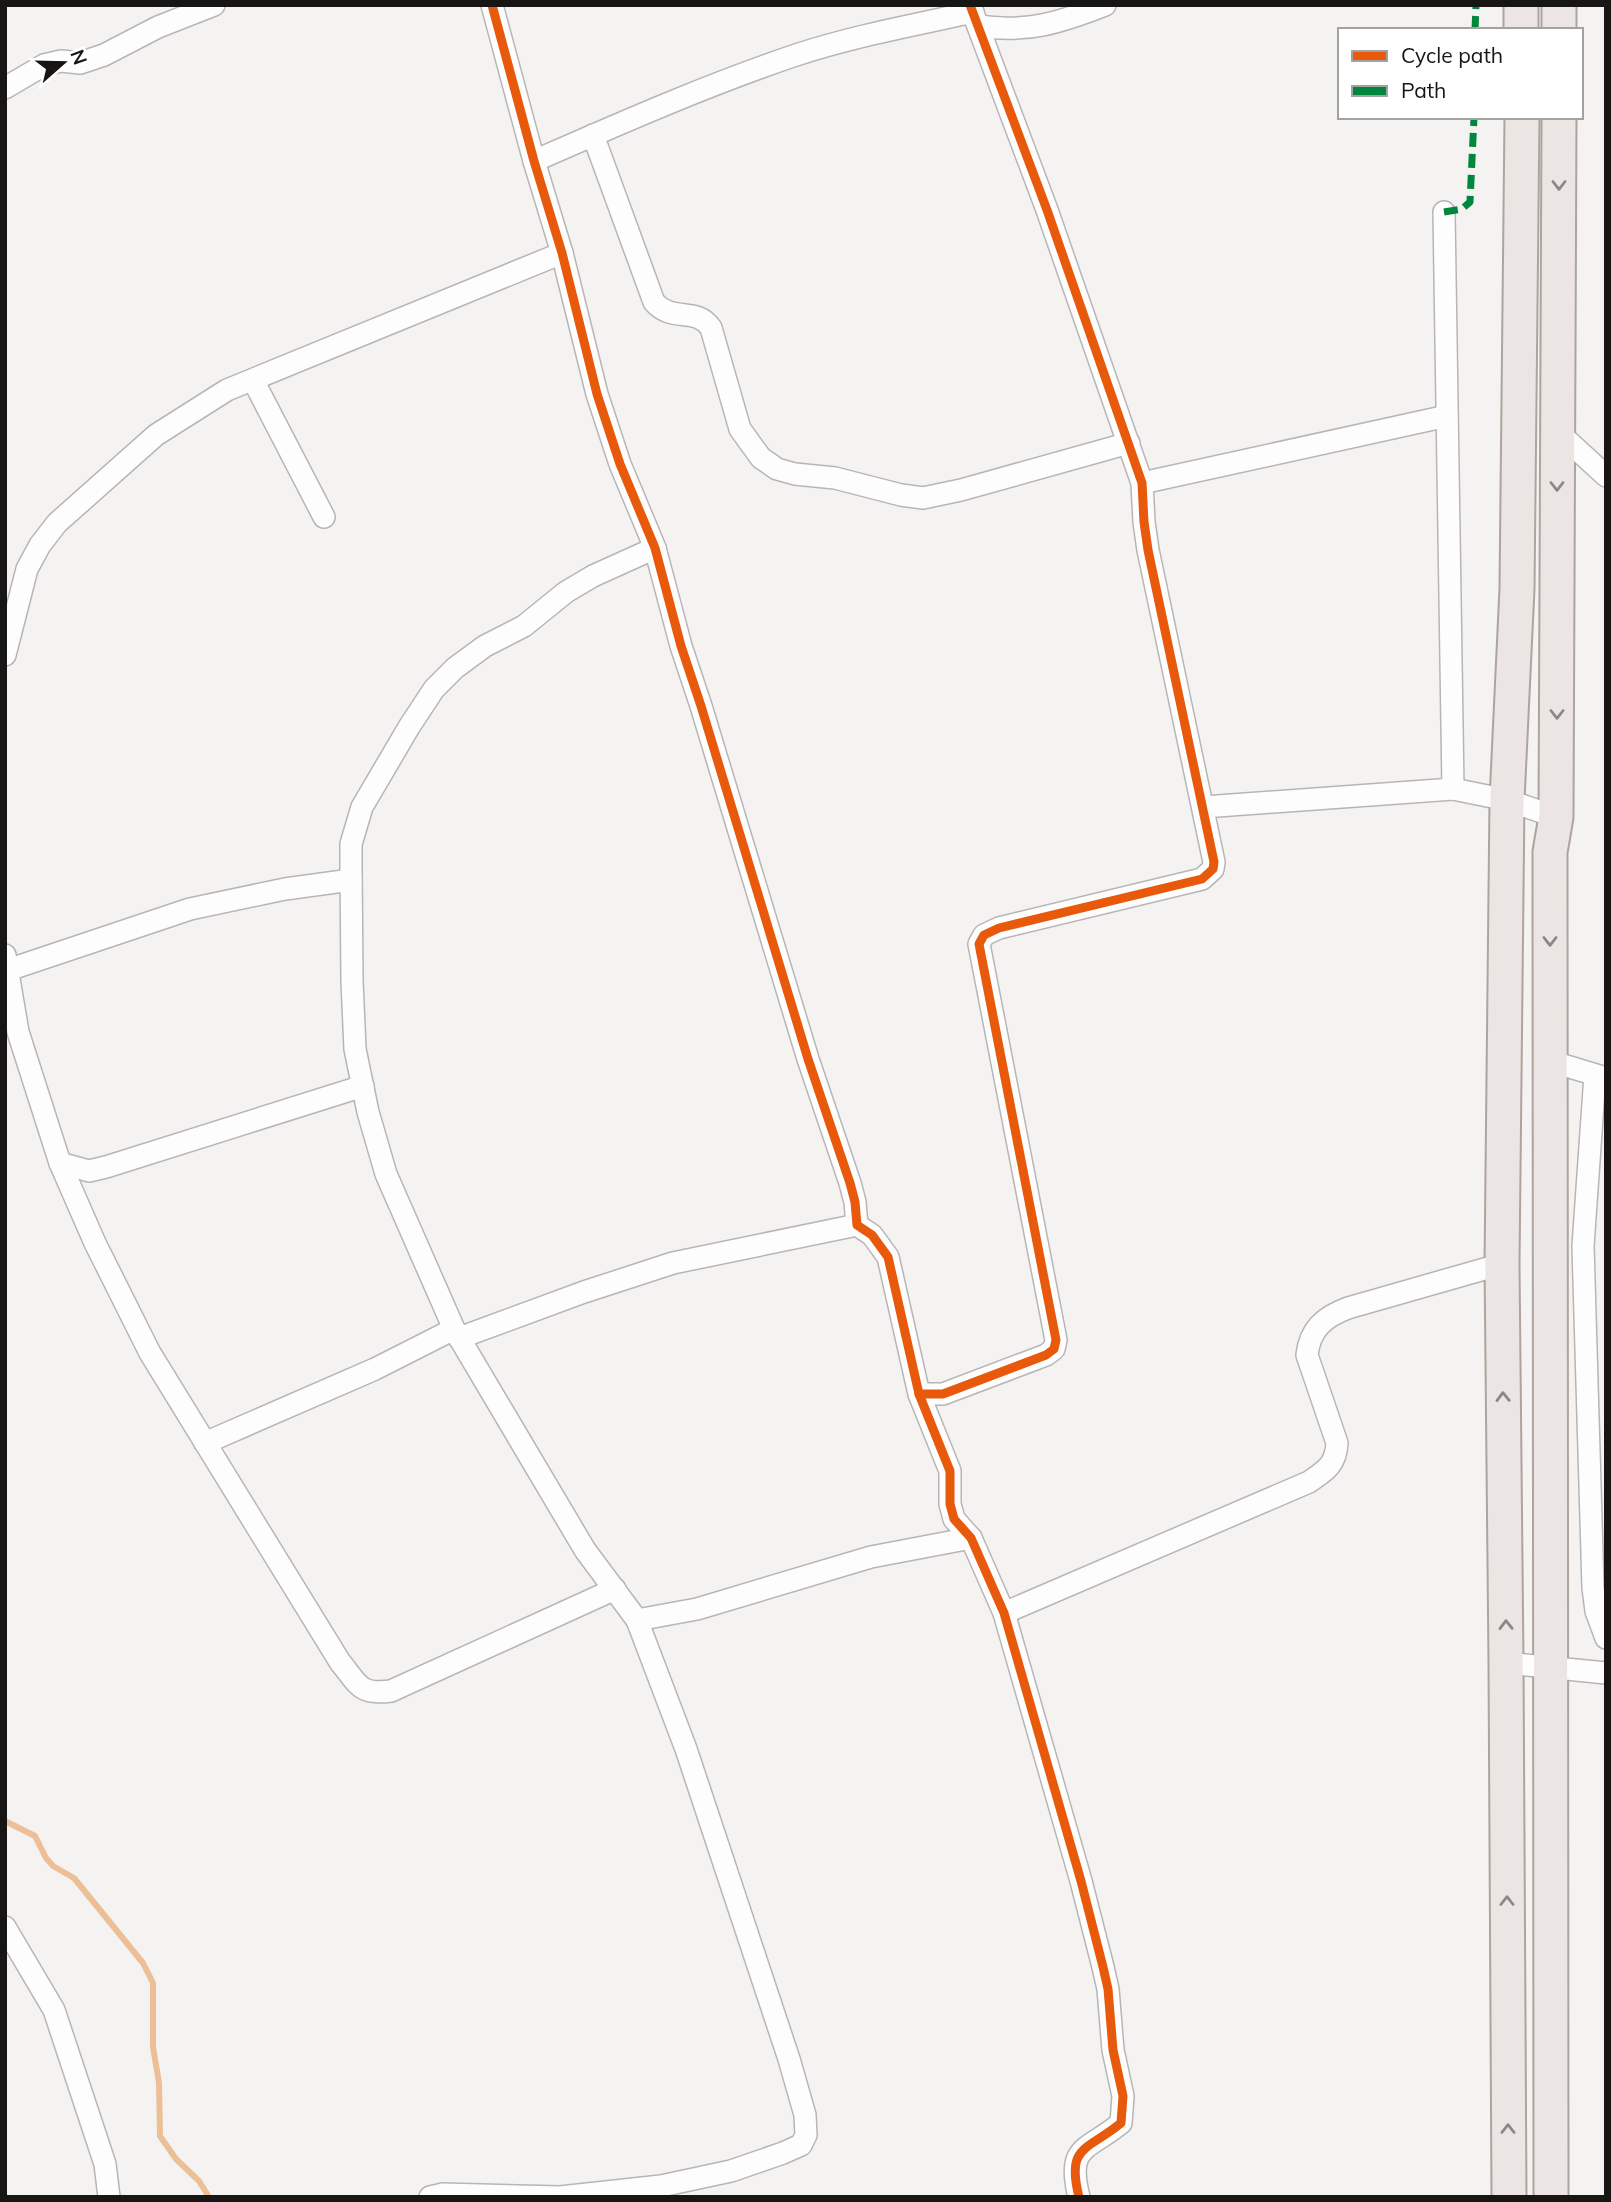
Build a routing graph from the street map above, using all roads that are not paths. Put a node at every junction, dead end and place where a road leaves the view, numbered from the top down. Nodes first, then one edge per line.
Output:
1 (214, 5) edge
2 (492, 5) edge
3 (1105, 5) edge
4 (1521, 5) edge
5 (1559, 5) edge
6 (974, 14) edge
7 (1521, 28) edge
8 (1559, 28) edge
9 (5, 88) edge
10 (1522, 119) edge
11 (1559, 119) edge
12 (593, 135) junction
13 (534, 161) junction
14 (1444, 212) dead end
15 (562, 253) junction
16 (253, 380) junction
17 (1447, 416) junction
18 (1558, 432) junction
19 (1129, 443) junction
20 (1606, 476) edge
21 (1142, 483) junction
22 (324, 517) dead end
23 (655, 548) junction
24 (8, 626) edge
25 (5, 655) edge
26 (1452, 789) junction
27 (1507, 800) junction
28 (1204, 807) junction
29 (1556, 817) junction
30 (351, 880) junction
31 (6, 965) edge
32 (1550, 1061) junction
33 (1600, 1076) edge
34 (363, 1086) junction
35 (61, 1163) junction
36 (857, 1225) junction
37 (1502, 1264) junction
38 (457, 1333) junction
39 (919, 1394) junction
40 (205, 1443) junction
41 (971, 1538) junction
42 (614, 1589) junction
43 (1004, 1614) junction
44 (636, 1620) junction
45 (1606, 1638) edge
46 (1507, 1663) junction
47 (1551, 1669) junction
48 (1606, 1673) edge
49 (5, 1927) edge
50 (110, 2197) edge
51 (430, 2197) edge
52 (1079, 2197) edge
53 (1508, 2197) edge
54 (1551, 2197) edge

1 - 9 street
2 - 13 street
3 - 6 street
4 - 7 main road
5 - 8 main road
6 - 12 street
6 - 19 street
10 - 27 main road
11 -> 18 main road
12 - 13 street
12 - 19 street
13 - 15 street
14 - 17 street
15 - 16 street
15 - 23 street
16 - 22 street
16 - 24 street
17 - 21 street
17 - 26 street
18 - 20 street
18 -> 29 main road
19 - 21 street
21 - 28 street
23 - 30 street
23 - 36 street
24 - 25 street
26 - 27 street
26 - 28 street
27 - 29 street
27 - 37 main road
28 - 39 street
29 -> 32 main road
30 - 31 street
30 - 34 street
31 - 35 street
32 - 33 street
32 - 47 main road
33 - 45 street
34 - 35 street
34 - 38 street
35 - 40 street
36 - 38 street
36 - 39 street
37 - 43 street
46 -> 37 main road
38 - 40 street
38 - 42 street
39 - 41 street
40 - 42 street
41 - 43 street
41 - 44 street
42 - 44 street
43 - 52 street
44 - 51 street
46 - 47 street
53 -> 46 main road
47 - 48 street
47 - 54 main road
49 - 50 street

